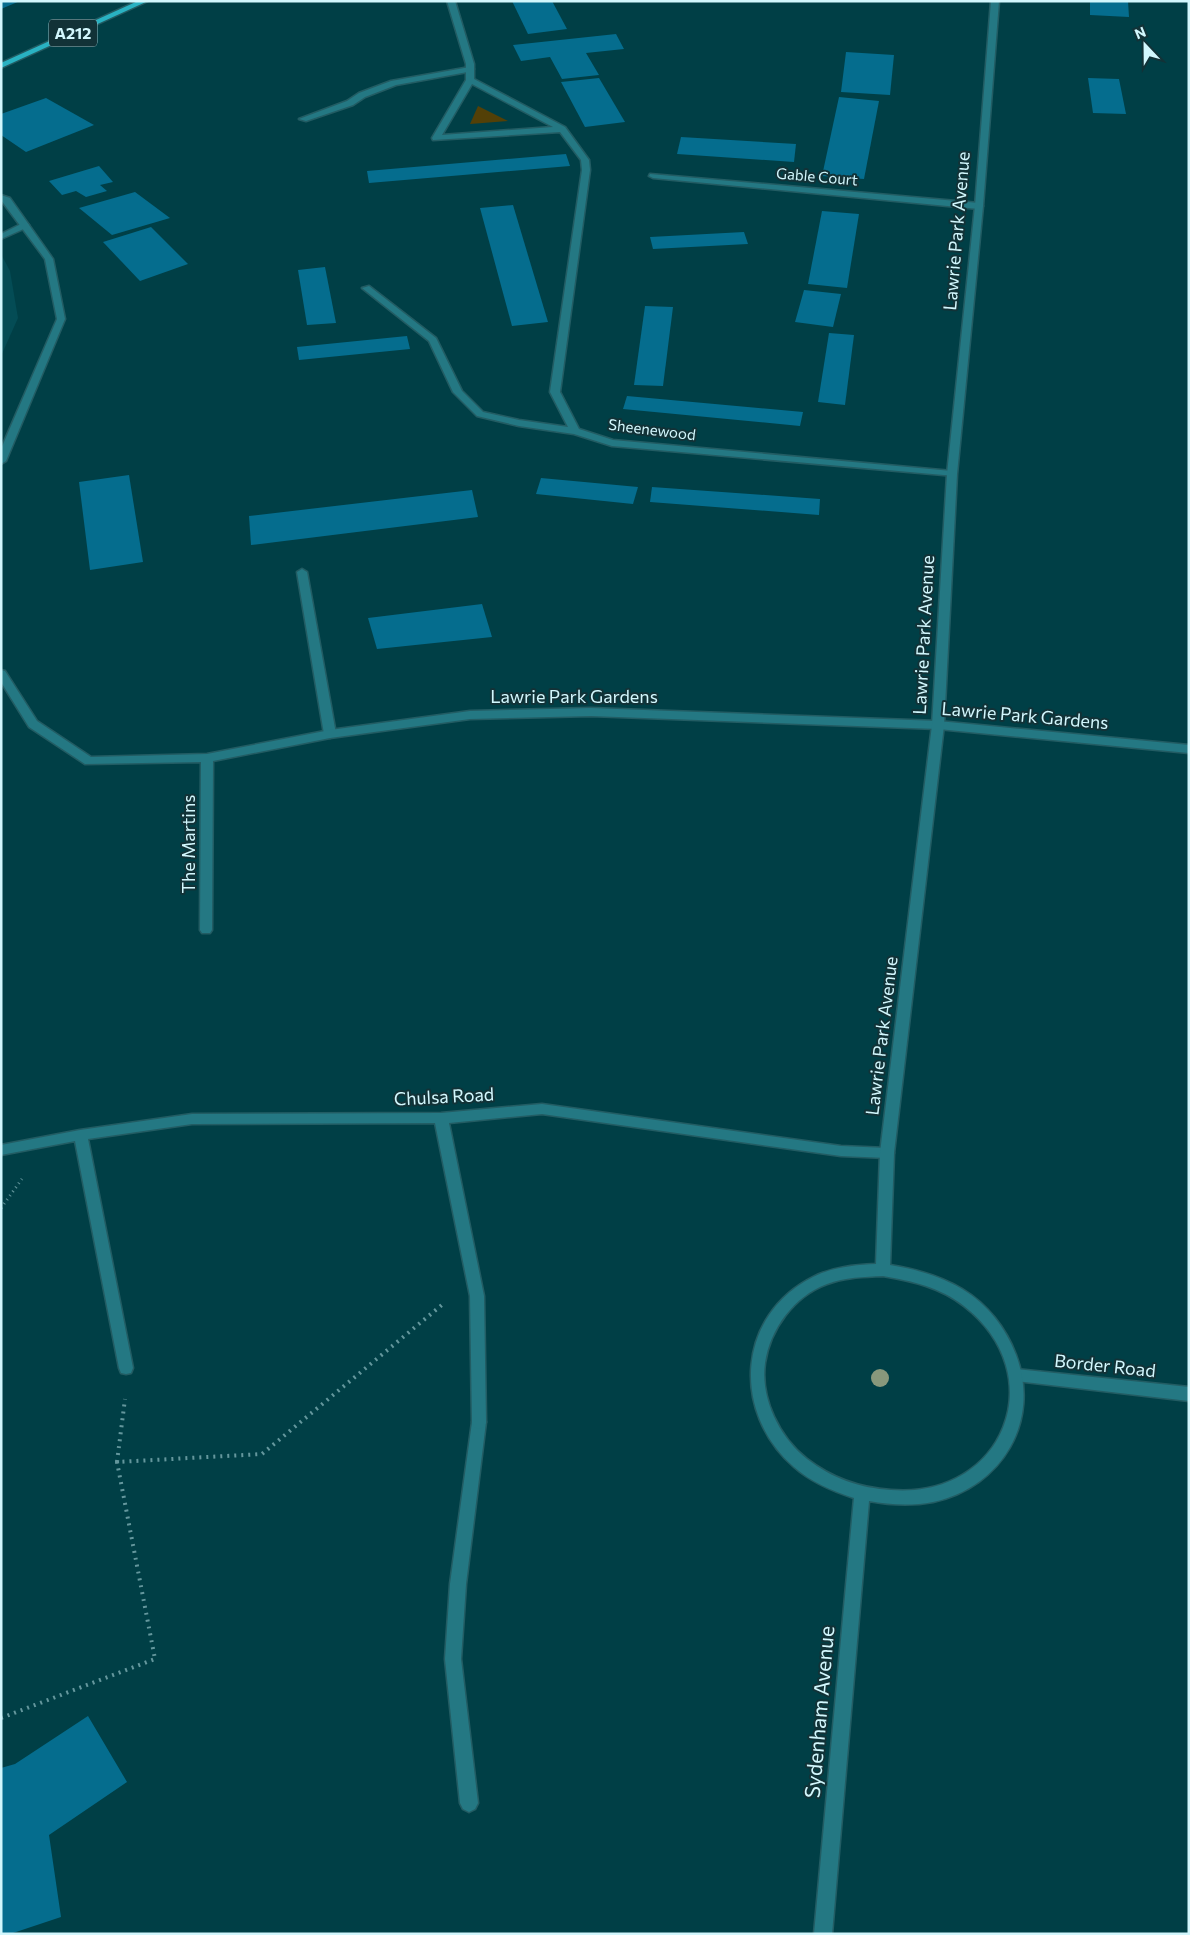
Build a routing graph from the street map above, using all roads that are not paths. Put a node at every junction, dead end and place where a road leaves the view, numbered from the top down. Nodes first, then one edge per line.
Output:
1 (145, 1) edge
2 (451, 1) edge
3 (995, 1) edge
4 (1, 66) edge
5 (470, 69) junction
6 (470, 80) junction
7 (304, 119) dead end
8 (562, 129) junction
9 (652, 176) dead end
10 (1, 197) edge
11 (979, 206) junction
12 (25, 225) junction
13 (1, 237) edge
14 (366, 288) dead end
15 (575, 431) junction
16 (1, 461) edge
17 (952, 474) junction
18 (302, 572) dead end
19 (1, 673) edge
20 (938, 725) junction
21 (330, 734) junction
22 (1189, 749) edge
23 (207, 758) junction
24 (206, 930) dead end
25 (441, 1118) junction
26 (80, 1136) junction
27 (1, 1150) edge
28 (887, 1153) junction
29 (883, 1270) junction
30 (126, 1368) road end
31 (1016, 1375) junction
32 (1189, 1394) edge
33 (862, 1494) junction
34 (469, 1803) dead end
35 (823, 1934) edge

1 - 4 main road, A212
2 - 5 street
3 - 11 street, Lawrie Park Avenue
5 - 6 street
5 - 7 street
6 - 8 street
6 - 8 street
8 - 15 street
9 - 11 street, Gable Court
10 - 12 street
11 - 17 street, Lawrie Park Avenue
12 - 13 street
12 - 16 street
14 - 15 street, Sheenewood
15 - 17 street, Sheenewood
17 - 20 street, Lawrie Park Avenue
18 - 21 street
19 - 23 street, Lawrie Park Gardens
20 - 21 street, Lawrie Park Gardens
20 - 22 street, Lawrie Park Gardens
20 - 28 street, Lawrie Park Avenue
21 - 23 street, Lawrie Park Gardens
23 - 24 street, The Martins
25 - 26 street, Chulsa Road
25 - 28 street, Chulsa Road
25 - 34 street
26 - 27 street, Chulsa Road
26 - 30 street
28 - 29 street, Lawrie Park Avenue
29 - 31 street
29 - 33 street
31 - 32 street, Border Road
31 - 33 street
33 - 35 street, Sydenham Avenue

